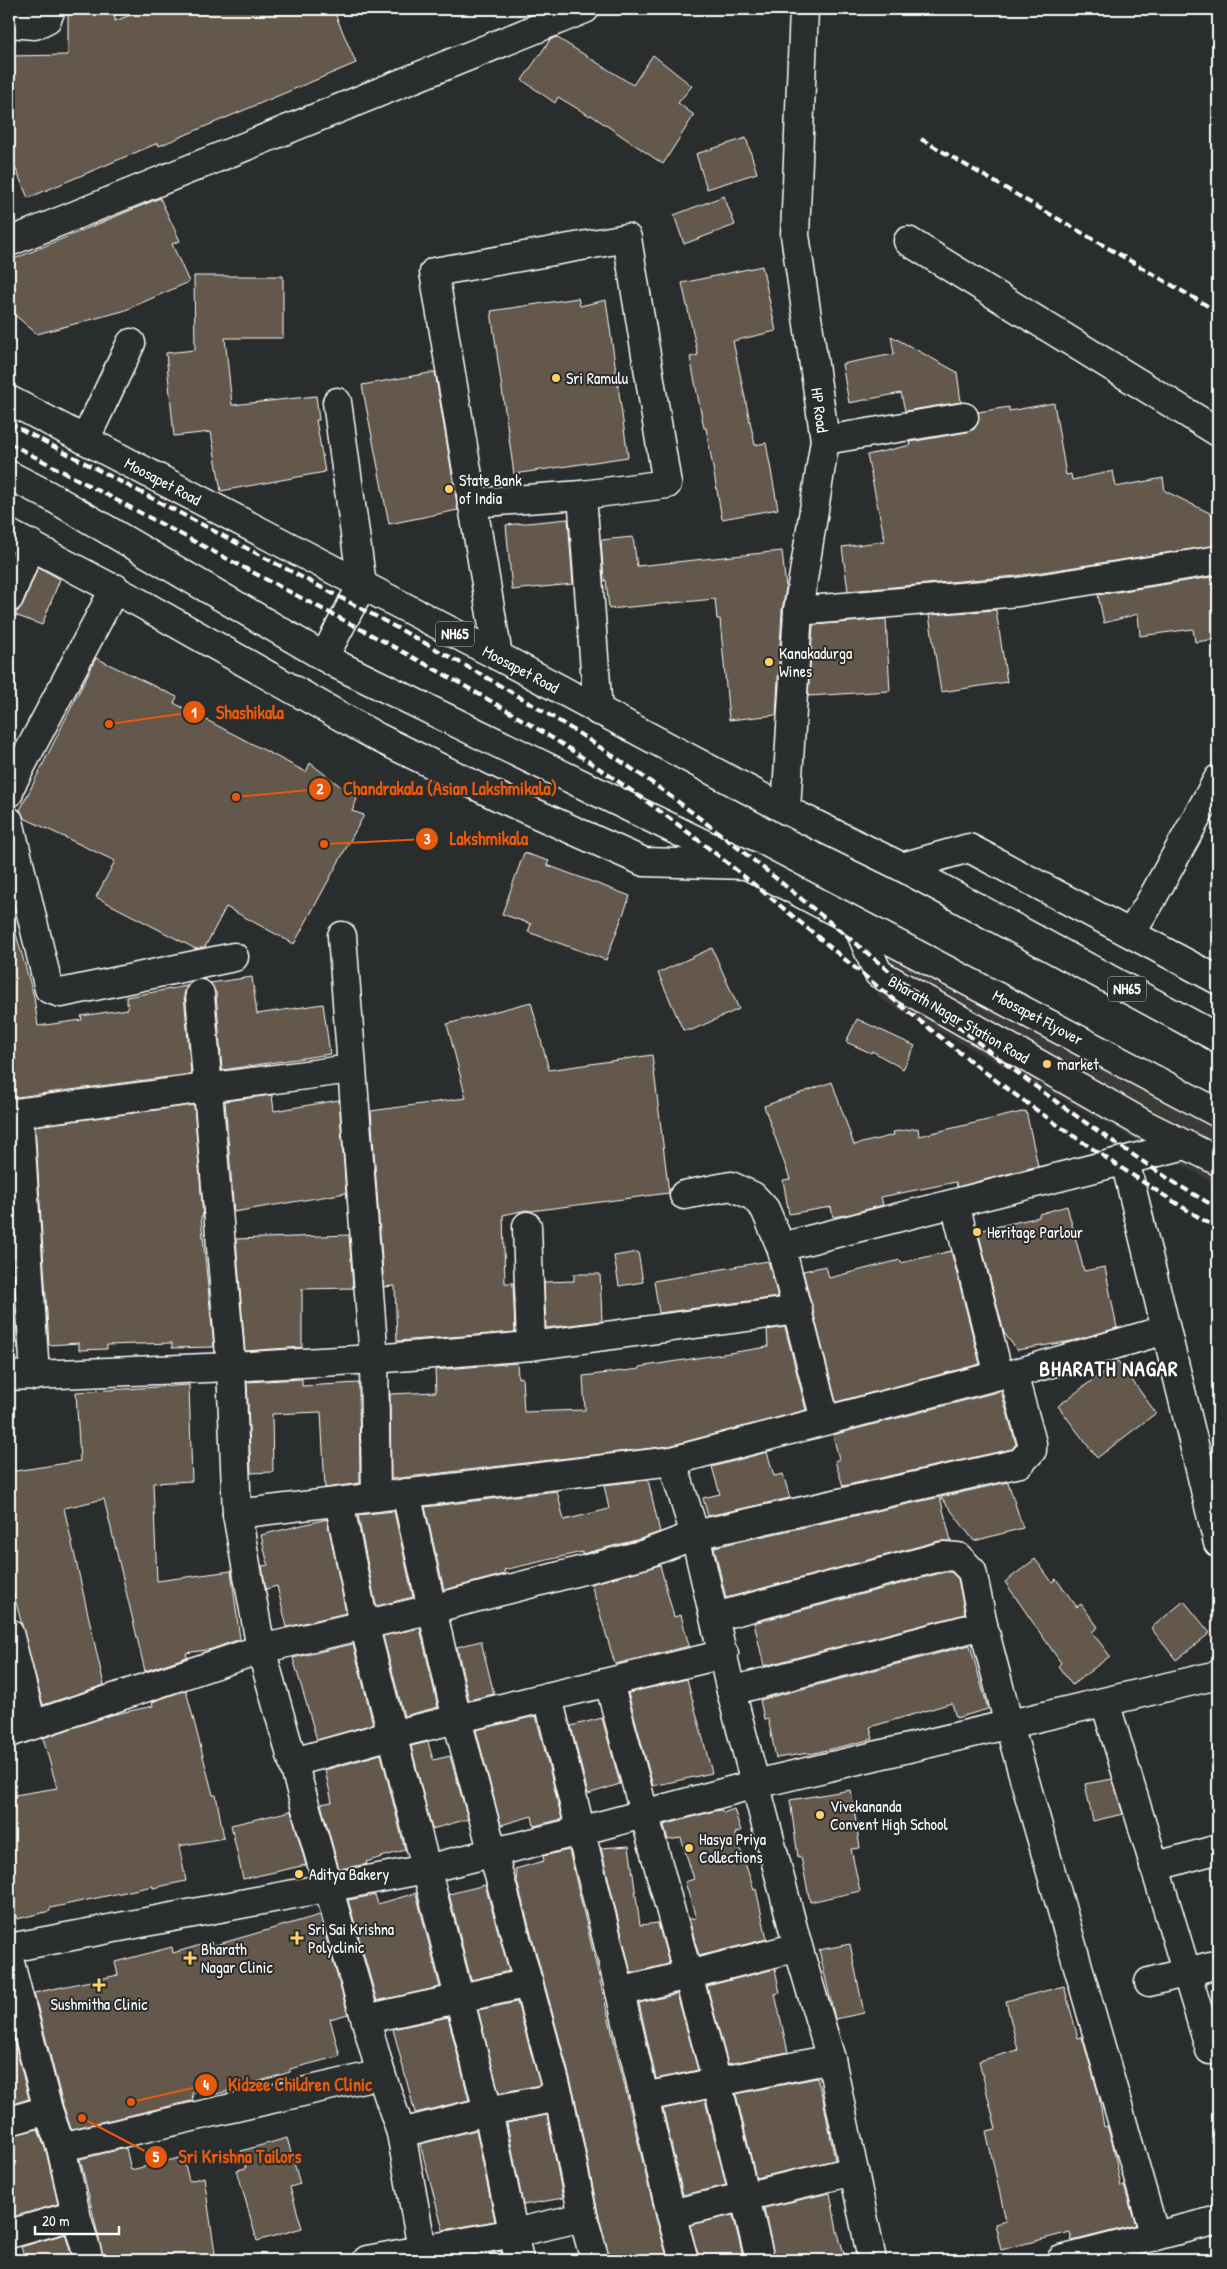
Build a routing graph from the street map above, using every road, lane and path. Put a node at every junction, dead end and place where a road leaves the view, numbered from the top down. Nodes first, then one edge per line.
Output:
1 (51, 9) edge
2 (585, 9) edge
3 (804, 9) edge
4 (9, 23) edge
5 (908, 241) dead end
6 (9, 242) edge
7 (132, 343) dead end
8 (9, 400) edge
9 (337, 402) dead end
10 (964, 417) dead end
11 (1218, 432) edge
12 (85, 440) junction
13 (825, 440) junction
14 (9, 475) edge
15 (582, 495) junction
16 (472, 503) junction
17 (20, 539) edge
18 (1218, 560) edge
19 (362, 585) junction
20 (115, 588) junction
21 (9, 598) edge
22 (798, 611) junction
23 (498, 656) junction
24 (324, 657) junction
25 (598, 711) junction
26 (1218, 779) edge
27 (9, 792) edge
28 (786, 810) junction
29 (9, 821) edge
30 (747, 865) junction
31 (902, 867) junction
32 (857, 924) junction
33 (1131, 932) junction
34 (342, 936) dead end
35 (234, 957) dead end
36 (1218, 980) edge
37 (200, 994) dead end
38 (1218, 1038) edge
39 (351, 1069) junction
40 (209, 1088) junction
41 (1218, 1113) edge
42 (14, 1114) edge
43 (1186, 1145) junction
44 (1126, 1161) junction
45 (1218, 1161) edge
46 (684, 1195) dead end
47 (955, 1204) junction
48 (527, 1226) dead end
49 (781, 1247) junction
50 (798, 1310) junction
51 (1165, 1330) junction
52 (531, 1346) junction
53 (374, 1359) junction
54 (231, 1367) junction
55 (1006, 1374) junction
56 (22, 1376) edge
57 (825, 1420) junction
58 (672, 1461) junction
59 (406, 1493) junction
60 (376, 1497) junction
61 (339, 1502) junction
62 (1214, 1510) edge
63 (237, 1514) junction
64 (695, 1534) junction
65 (1218, 1543) edge
66 (432, 1609) junction
67 (715, 1617) junction
68 (364, 1624) junction
69 (983, 1625) junction
70 (9, 1633) edge
71 (261, 1649) junction
72 (724, 1654) junction
73 (1218, 1675) edge
74 (609, 1683) junction
75 (731, 1691) junction
76 (548, 1697) junction
77 (1105, 1702) junction
78 (457, 1720) junction
79 (1009, 1725) junction
80 (20, 1729) edge
81 (391, 1735) junction
82 (294, 1762) junction
83 (756, 1784) junction
84 (646, 1814) junction
85 (580, 1831) junction
86 (1218, 1849) edge
87 (494, 1853) junction
88 (1154, 1867) junction
89 (426, 1870) junction
90 (327, 1887) junction
91 (798, 1947) junction
92 (9, 1948) edge
93 (9, 1959) edge
94 (1218, 1964) edge
95 (1186, 1971) junction
96 (687, 1975) junction
97 (1149, 1982) dead end
98 (529, 1983) junction
99 (620, 1992) junction
100 (460, 1997) junction
101 (366, 2019) junction
102 (1210, 2050) dead end
103 (831, 2059) junction
104 (381, 2074) junction
105 (717, 2082) junction
106 (559, 2097) junction
107 (644, 2097) junction
108 (48, 2110) junction
109 (488, 2111) junction
110 (9, 2121) edge
111 (402, 2133) junction
112 (62, 2147) junction
113 (854, 2171) junction
114 (745, 2197) junction
115 (76, 2214) junction
116 (671, 2214) junction
117 (583, 2217) junction
118 (1218, 2220) edge
119 (514, 2233) junction
120 (9, 2234) edge
121 (1155, 2236) junction
122 (423, 2255) edge
123 (89, 2260) edge
124 (367, 2260) edge
125 (520, 2260) edge
126 (594, 2260) edge
127 (684, 2260) edge
128 (760, 2260) edge
129 (872, 2260) edge
130 (1060, 2260) edge

1 - 4 main road
2 - 6 main road
3 - 13 main road, HP Road
5 - 11 main road
7 - 12 main road
8 - 12 main road, Moosapet Road / NH65
9 - 19 main road
10 - 13 main road
12 - 19 main road, Moosapet Road / NH65
13 - 22 main road, HP Road
14 - 24 main road
15 - 16 main road
15 - 16 main road
15 - 25 main road
16 - 23 main road
17 - 20 main road
17 - 21 main road
18 - 22 main road
19 - 23 main road, Moosapet Road / NH65
19 - 24 main road
20 - 27 main road
20 - 30 main road
22 - 28 main road, HP Road
23 - 25 main road, Moosapet Road / NH65
24 - 30 main road
25 - 28 main road, Moosapet Road / NH65
26 - 33 main road
28 - 31 main road, Moosapet Road / NH65
29 - 35 main road
30 - 32 main road
31 - 33 main road
31 - 38 main road, NH65
32 - 41 main road, Moosapet Flyover
32 - 43 main road, Bharath Nagar Station Road
33 - 36 main road
34 - 39 main road
37 - 40 main road
39 - 40 main road
39 - 53 main road
40 - 42 main road
40 - 54 main road
42 - 56 main road
43 - 44 main road
43 - 45 main road, Bharath Nagar Station Road
44 - 47 main road
44 - 51 main road
46 - 49 main road
47 - 49 main road
47 - 55 main road
48 - 52 main road
49 - 50 main road
50 - 52 main road
50 - 57 main road
51 - 55 main road
51 - 62 main road
52 - 53 main road
53 - 54 main road
53 - 60 main road
54 - 56 main road
54 - 63 main road
55 - 57 main road
55 - 64 main road
57 - 58 main road
58 - 59 main road
58 - 64 main road
59 - 60 main road
59 - 66 main road
60 - 61 main road
61 - 63 main road
61 - 68 main road
62 - 65 main road
63 - 71 main road
64 - 66 main road
64 - 67 main road
66 - 68 main road
66 - 78 main road
67 - 69 main road
67 - 72 main road
68 - 71 main road
68 - 81 main road
69 - 75 main road
69 - 79 main road
70 - 80 main road
71 - 80 main road
71 - 82 main road
72 - 74 main road
72 - 75 main road
73 - 77 main road
74 - 76 main road
74 - 84 main road
75 - 83 main road
76 - 78 main road
76 - 85 main road
77 - 79 main road
77 - 88 main road
78 - 81 main road
78 - 87 main road
79 - 83 main road
79 - 121 main road
81 - 82 main road
81 - 89 main road
82 - 90 main road
83 - 84 main road
83 - 91 main road
84 - 85 main road
84 - 96 main road
85 - 87 main road
85 - 99 main road
86 - 88 main road
87 - 89 main road
87 - 98 main road
88 - 95 main road
89 - 90 main road
89 - 100 main road
90 - 92 main road
90 - 101 main road
91 - 96 main road
91 - 103 main road
93 - 108 main road
94 - 95 main road
95 - 97 main road
95 - 102 main road
96 - 99 main road
96 - 105 main road
98 - 100 main road
98 - 106 main road
99 - 107 main road
100 - 101 main road
100 - 109 main road
101 - 104 main road
103 - 105 main road
103 - 113 main road
104 - 111 main road
104 - 112 main road
105 - 107 main road
105 - 114 main road
106 - 109 main road
106 - 117 main road
107 - 116 main road
108 - 110 main road
108 - 112 main road
109 - 111 main road
109 - 119 main road
111 - 122 main road
112 - 115 main road
113 - 114 main road
113 - 129 main road
114 - 116 main road
114 - 128 main road
115 - 120 main road
115 - 123 main road
116 - 127 main road
117 - 119 main road
117 - 126 main road
118 - 121 main road
119 - 122 main road
119 - 125 main road
121 - 130 main road
122 - 124 main road

